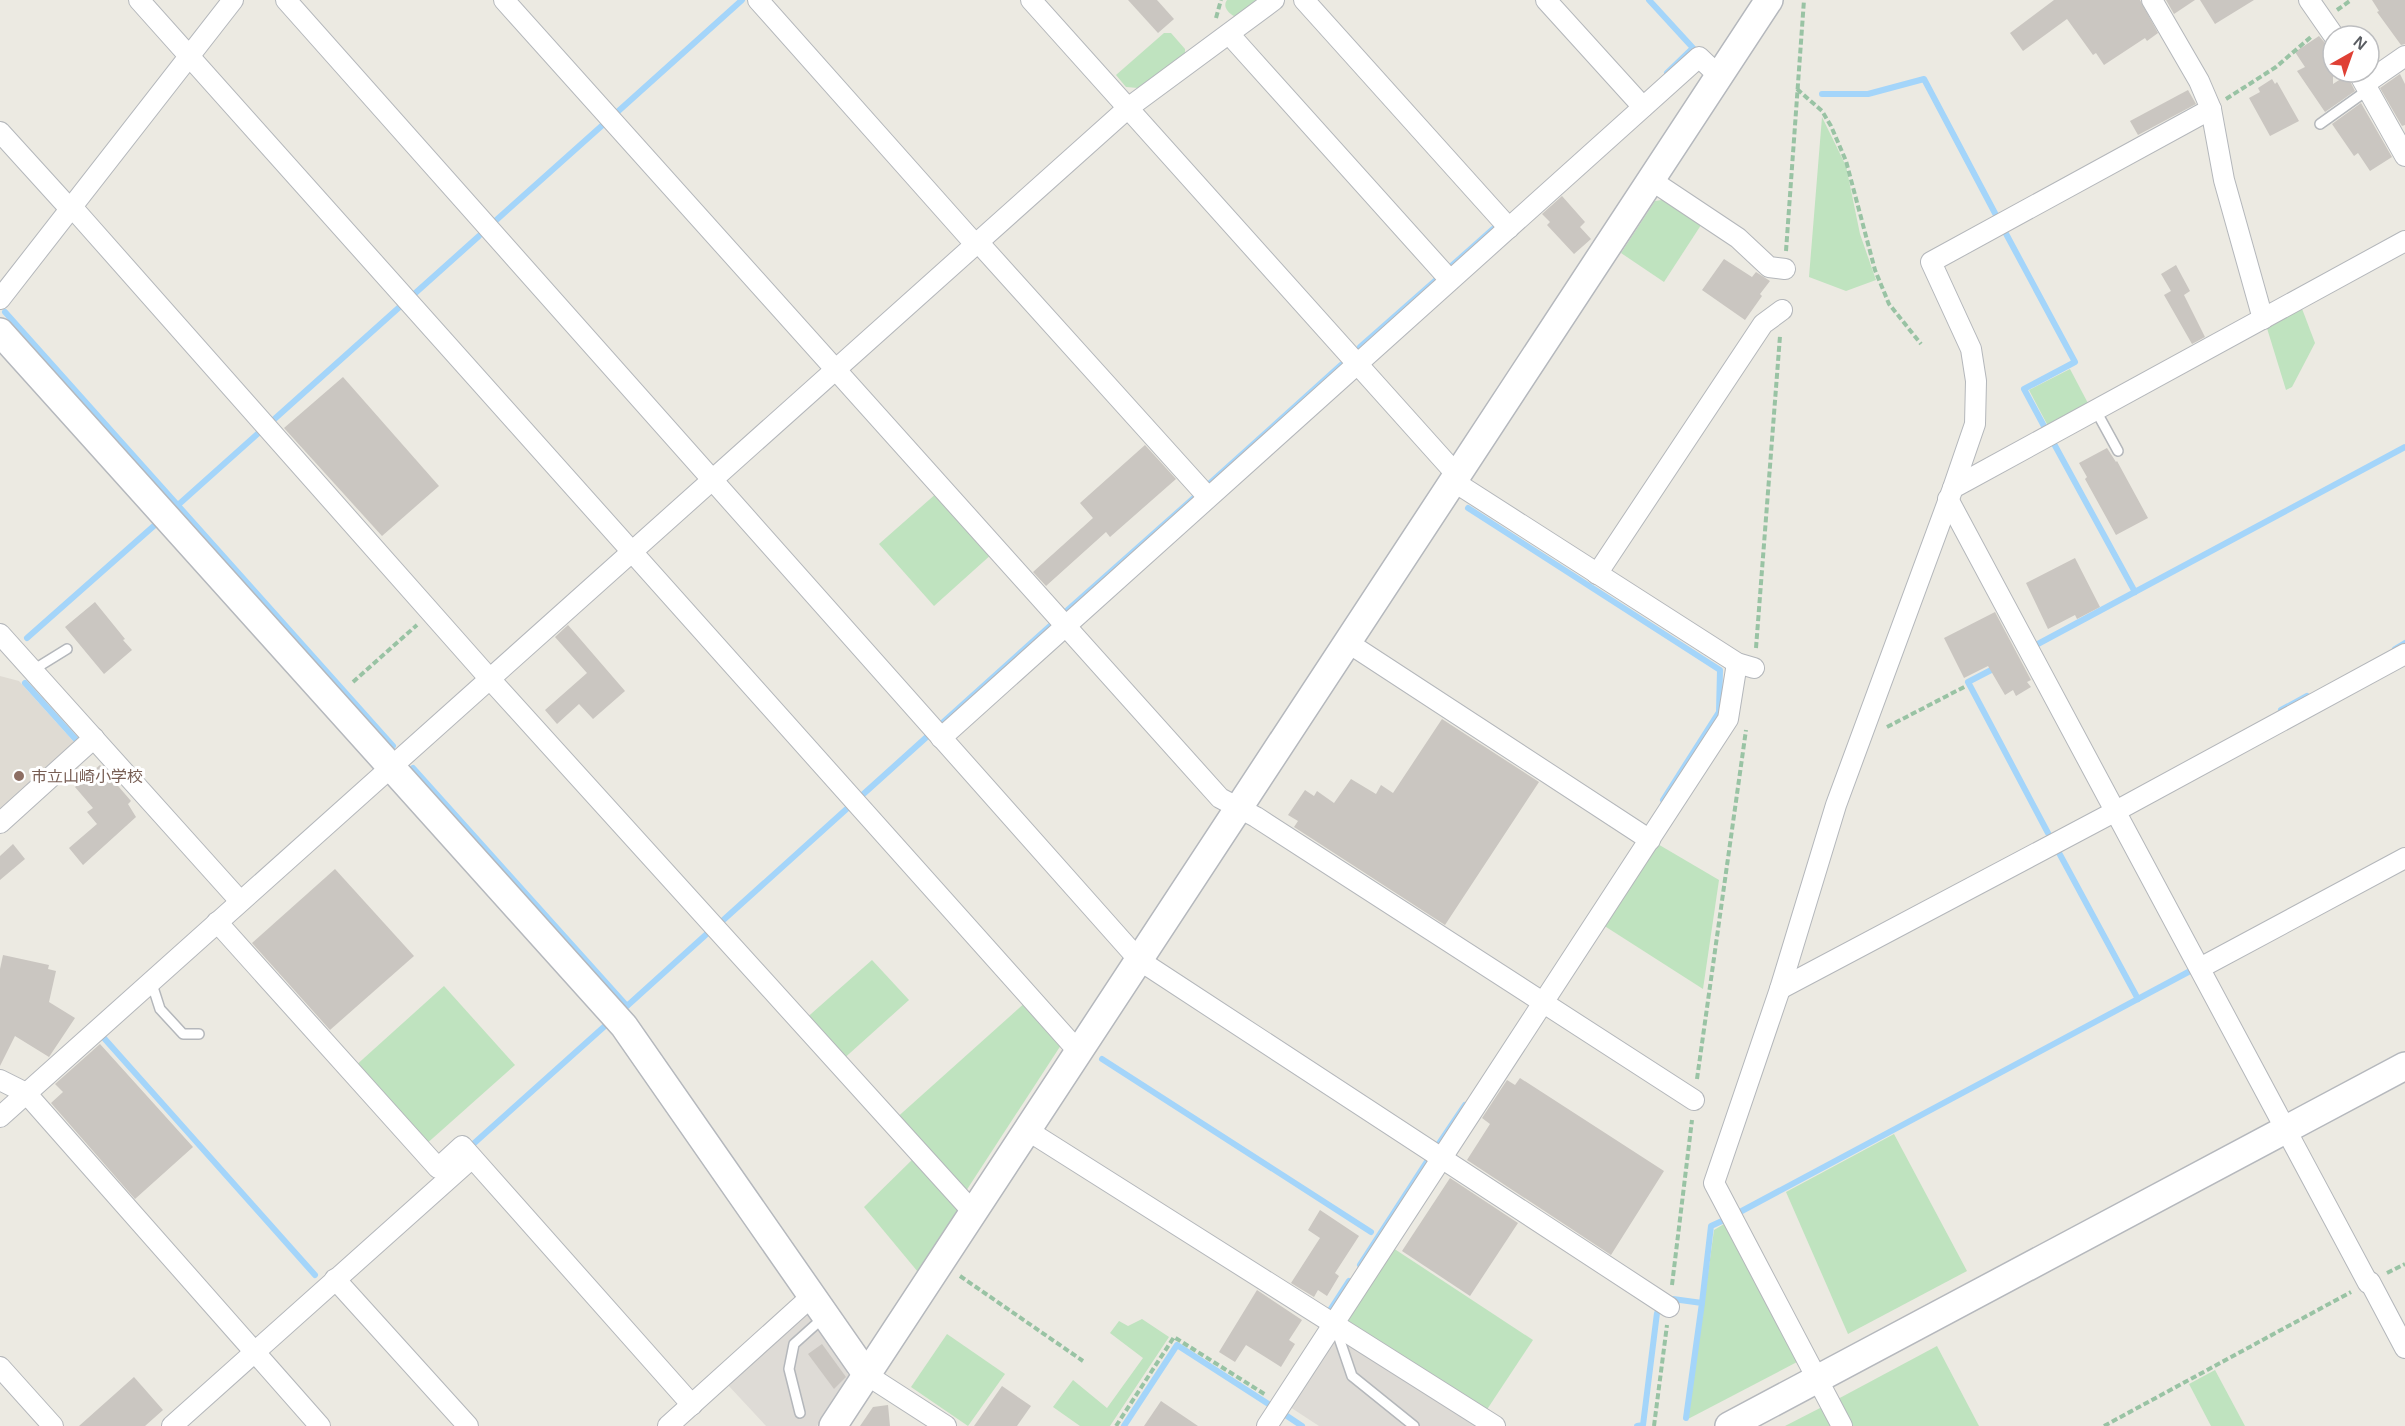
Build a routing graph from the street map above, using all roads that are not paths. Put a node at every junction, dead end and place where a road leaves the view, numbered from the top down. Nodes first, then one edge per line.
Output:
1 (139, 0) edge
2 (233, 0) edge
3 (286, 0) edge
4 (504, 0) edge
5 (758, 0) edge
6 (1031, 0) edge
7 (1274, 0) edge
8 (1304, 0) edge
9 (1546, 0) edge
10 (1769, 0) edge
11 (2152, 0) edge
12 (2309, 0) edge
13 (2326, 24) edge
14 (1228, 34) junction
15 (190, 56) junction
16 (2405, 56) edge
17 (2381, 71) edge
18 (1719, 76) junction
19 (2362, 84) edge
20 (2365, 84) edge
21 (1643, 107) junction
22 (1128, 108) junction
23 (2211, 109) junction
24 (2320, 124) dead end
25 (0, 132) edge
26 (2405, 156) edge
27 (1651, 180) junction
28 (71, 208) junction
29 (1509, 228) junction
30 (2405, 241) edge
31 (977, 243) junction
32 (1785, 268) dead end
33 (1450, 280) junction
34 (0, 299) edge
35 (1782, 310) dead end
36 (2263, 319) junction
37 (0, 332) edge
38 (1357, 364) junction
39 (835, 369) junction
40 (2096, 409) junction
41 (2118, 451) dead end
42 (1455, 478) junction
43 (712, 480) junction
44 (1951, 494) junction
45 (1208, 497) junction
46 (632, 551) junction
47 (1597, 574) junction
48 (1065, 626) junction
49 (0, 634) edge
50 (1347, 642) junction
51 (67, 649) dead end
52 (2405, 654) edge
53 (33, 670) junction
54 (489, 678) junction
55 (93, 738) junction
56 (941, 738) junction
57 (390, 766) junction
58 (1238, 808) junction
59 (2116, 812) junction
60 (0, 823) edge
61 (1650, 840) junction
62 (2405, 858) edge
63 (240, 901) junction
64 (217, 922) junction
65 (1139, 960) junction
66 (2200, 969) junction
67 (151, 981) junction
68 (1780, 989) junction
69 (1544, 1004) junction
70 (199, 1034) dead end
71 (1078, 1051) junction
72 (2405, 1066) edge
73 (0, 1080) edge
74 (26, 1093) junction
75 (1694, 1100) dead end
76 (0, 1117) edge
77 (1027, 1130) junction
78 (2286, 1131) junction
79 (472, 1158) junction
80 (1442, 1160) junction
81 (973, 1212) junction
82 (335, 1279) junction
83 (819, 1306) junction
84 (1669, 1307) dead end
85 (1335, 1325) junction
86 (2405, 1348) edge
87 (254, 1351) junction
88 (0, 1367) edge
89 (867, 1374) junction
90 (1817, 1380) junction
91 (692, 1405) junction
92 (800, 1413) dead end
93 (53, 1426) edge
94 (172, 1426) edge
95 (320, 1426) edge
96 (468, 1426) edge
97 (668, 1426) edge
98 (833, 1426) edge
99 (946, 1426) edge
100 (1268, 1426) edge
101 (1414, 1426) edge
102 (1495, 1426) edge
103 (1729, 1426) edge
104 (1842, 1426) edge

1 - 15 street
2 - 15 street
3 - 43 street
4 - 39 street
5 - 31 street
6 - 22 street
7 - 14 street
8 - 29 street
9 - 21 street
10 - 18 street
11 - 23 street
12 - 13 street
14 - 22 street
14 - 33 street
15 - 28 street
15 - 46 street
16 - 17 street
18 - 21 street
18 - 27 street
19 - 24 lane
20 - 26 street
21 - 29 street
22 - 31 street
22 - 38 street
23 - 36 street
23 - 44 street
25 - 28 street
27 - 32 street
27 - 42 street
28 - 34 street
28 - 54 street
29 - 33 street
30 - 36 street
31 - 39 street
31 - 45 street
33 - 38 street
35 - 47 street
36 - 40 street
37 - 57 street
38 - 42 street
38 - 45 street
39 - 43 street
39 - 48 street
40 - 41 lane
40 - 44 street
42 - 47 street
42 - 50 street
43 - 46 street
43 - 56 street
44 - 59 street
44 - 68 street
45 - 48 street
46 - 54 street
46 - 71 street
47 - 61 street
48 - 56 street
48 - 58 street
49 - 53 street
50 - 58 street
50 - 61 street
51 - 53 lane
52 - 59 street
53 - 55 street
54 - 57 street
54 - 81 street
55 - 60 street
55 - 63 street
56 - 65 street
57 - 63 street
57 - 83 street
58 - 65 street
58 - 69 street
59 - 66 street
59 - 68 street
61 - 69 street
62 - 66 street
63 - 64 street
64 - 67 street
64 - 79 street
65 - 71 street
65 - 80 street
66 - 78 street
67 - 70 lane
67 - 74 street
68 - 90 street
69 - 75 street
69 - 80 street
71 - 77 street
72 - 78 street
73 - 74 street
74 - 76 street
74 - 87 street
77 - 81 street
77 - 85 street
78 - 86 street
78 - 90 street
79 - 82 street
79 - 91 street
80 - 84 street
80 - 85 street
81 - 89 street
82 - 87 street
82 - 96 street
83 - 89 street
83 - 91 street
83 - 92 lane
85 - 100 street
85 - 101 lane
85 - 102 street
87 - 94 street
87 - 95 street
88 - 93 street
89 - 98 street
89 - 99 street
90 - 103 street
90 - 104 street
91 - 97 street

